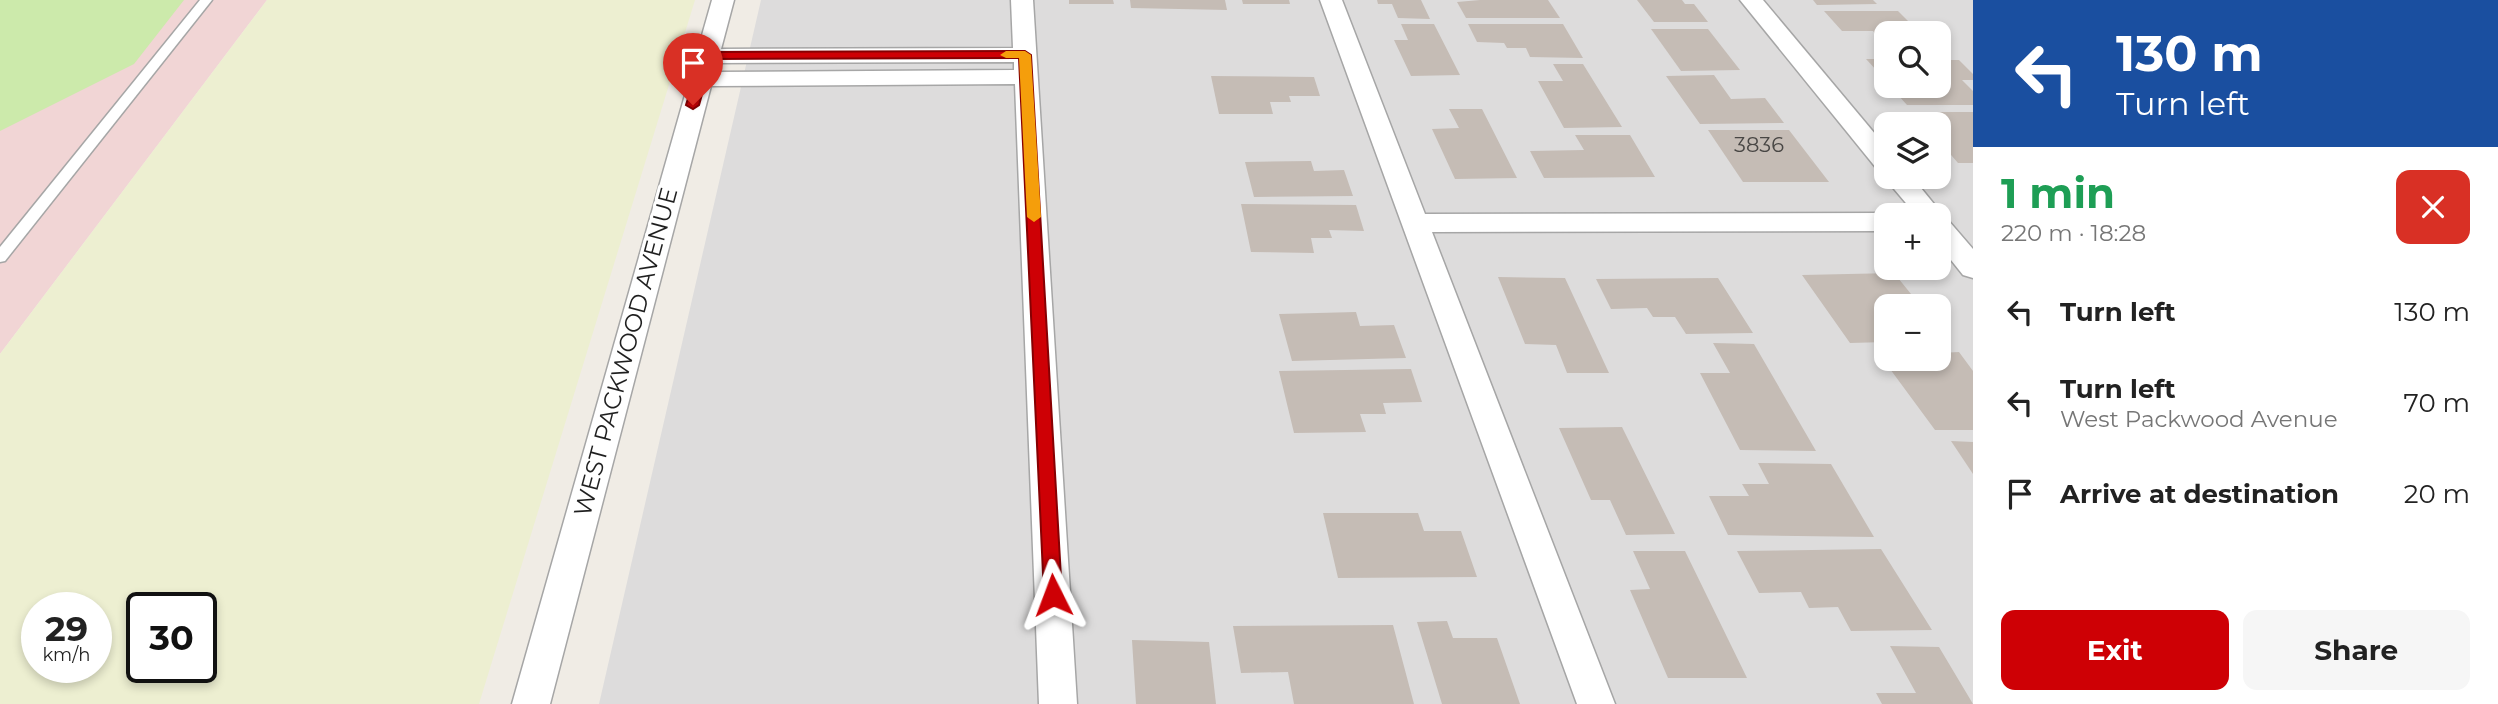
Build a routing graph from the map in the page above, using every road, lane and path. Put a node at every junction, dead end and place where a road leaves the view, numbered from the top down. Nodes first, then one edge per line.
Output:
1 (206, 0) edge
2 (723, 0) edge
3 (1022, 0) edge
4 (1331, 0) edge
5 (1751, 0) edge
6 (1026, 66) junction
7 (704, 67) junction
8 (1874, 149) edge
9 (1908, 189) edge
10 (1920, 203) edge
11 (1874, 222) edge
12 (1415, 223) junction
13 (1951, 241) edge
14 (0, 257) edge
15 (1973, 268) edge
16 (531, 704) edge
17 (1058, 704) edge
18 (1596, 704) edge

1 - 14 lane
2 - 7 street, WEST PACKWOOD AVENUE
3 - 6 street
4 - 12 street
5 - 8 street
6 - 7 street
6 - 17 street
7 - 16 street, WEST PACKWOOD AVENUE
9 - 10 street
11 - 12 street
12 - 18 street
13 - 15 street

